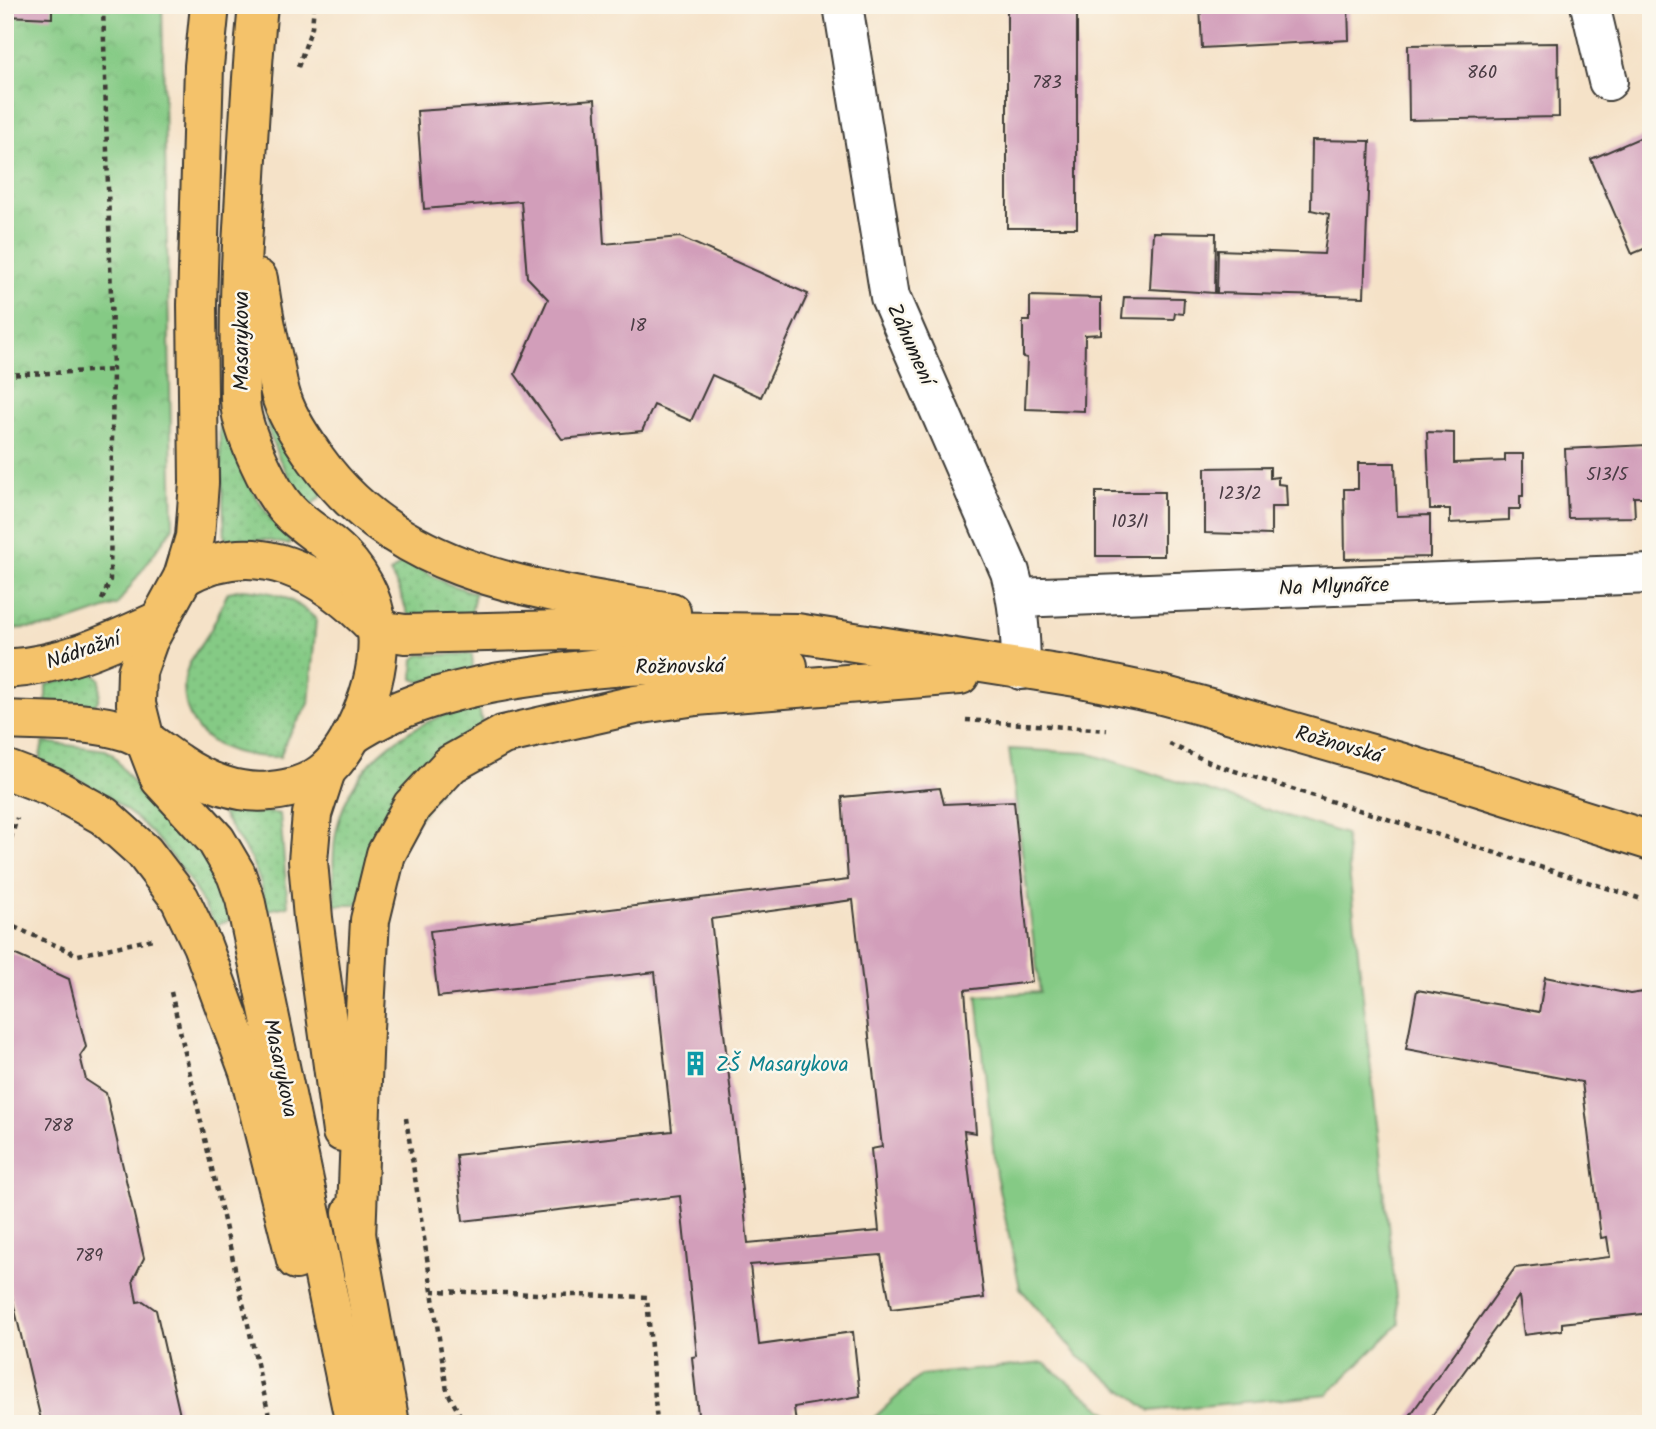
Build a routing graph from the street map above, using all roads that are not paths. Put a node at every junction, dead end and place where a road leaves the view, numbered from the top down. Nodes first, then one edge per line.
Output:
1 (210, 5) edge
2 (258, 5) edge
3 (843, 5) edge
4 (1590, 5) edge
5 (1608, 81) dead end
6 (245, 194) junction
7 (1651, 575) edge
8 (183, 577) junction
9 (1017, 598) junction
10 (158, 621) junction
11 (378, 631) junction
12 (797, 633) junction
13 (5, 669) edge
14 (1021, 670) junction
15 (5, 720) edge
16 (351, 736) junction
17 (145, 740) junction
18 (5, 769) edge
19 (325, 774) junction
20 (1651, 841) edge
21 (356, 1238) junction
22 (342, 1424) edge
23 (355, 1424) edge
24 (390, 1424) edge

1 - 8 main road, Masarykova
2 - 6 main road, Masarykova
3 - 9 street, Záhumení
4 - 5 street
6 - 11 main road, Masarykova
6 - 12 main road
7 - 9 street, Na Mlynářce
8 - 10 main road
8 - 11 main road
9 - 14 street, Záhumení
10 - 13 main road, Nádražní
10 - 17 main road
11 - 12 main road, Rožnovská
11 - 16 main road
12 - 14 main road, Rožnovská
14 - 16 main road, Rožnovská
14 - 20 main road, Rožnovská
14 - 21 main road
15 - 17 main road
16 - 19 main road
17 - 19 main road
17 - 23 main road, Masarykova
18 - 22 main road
19 - 21 main road
21 - 24 main road

